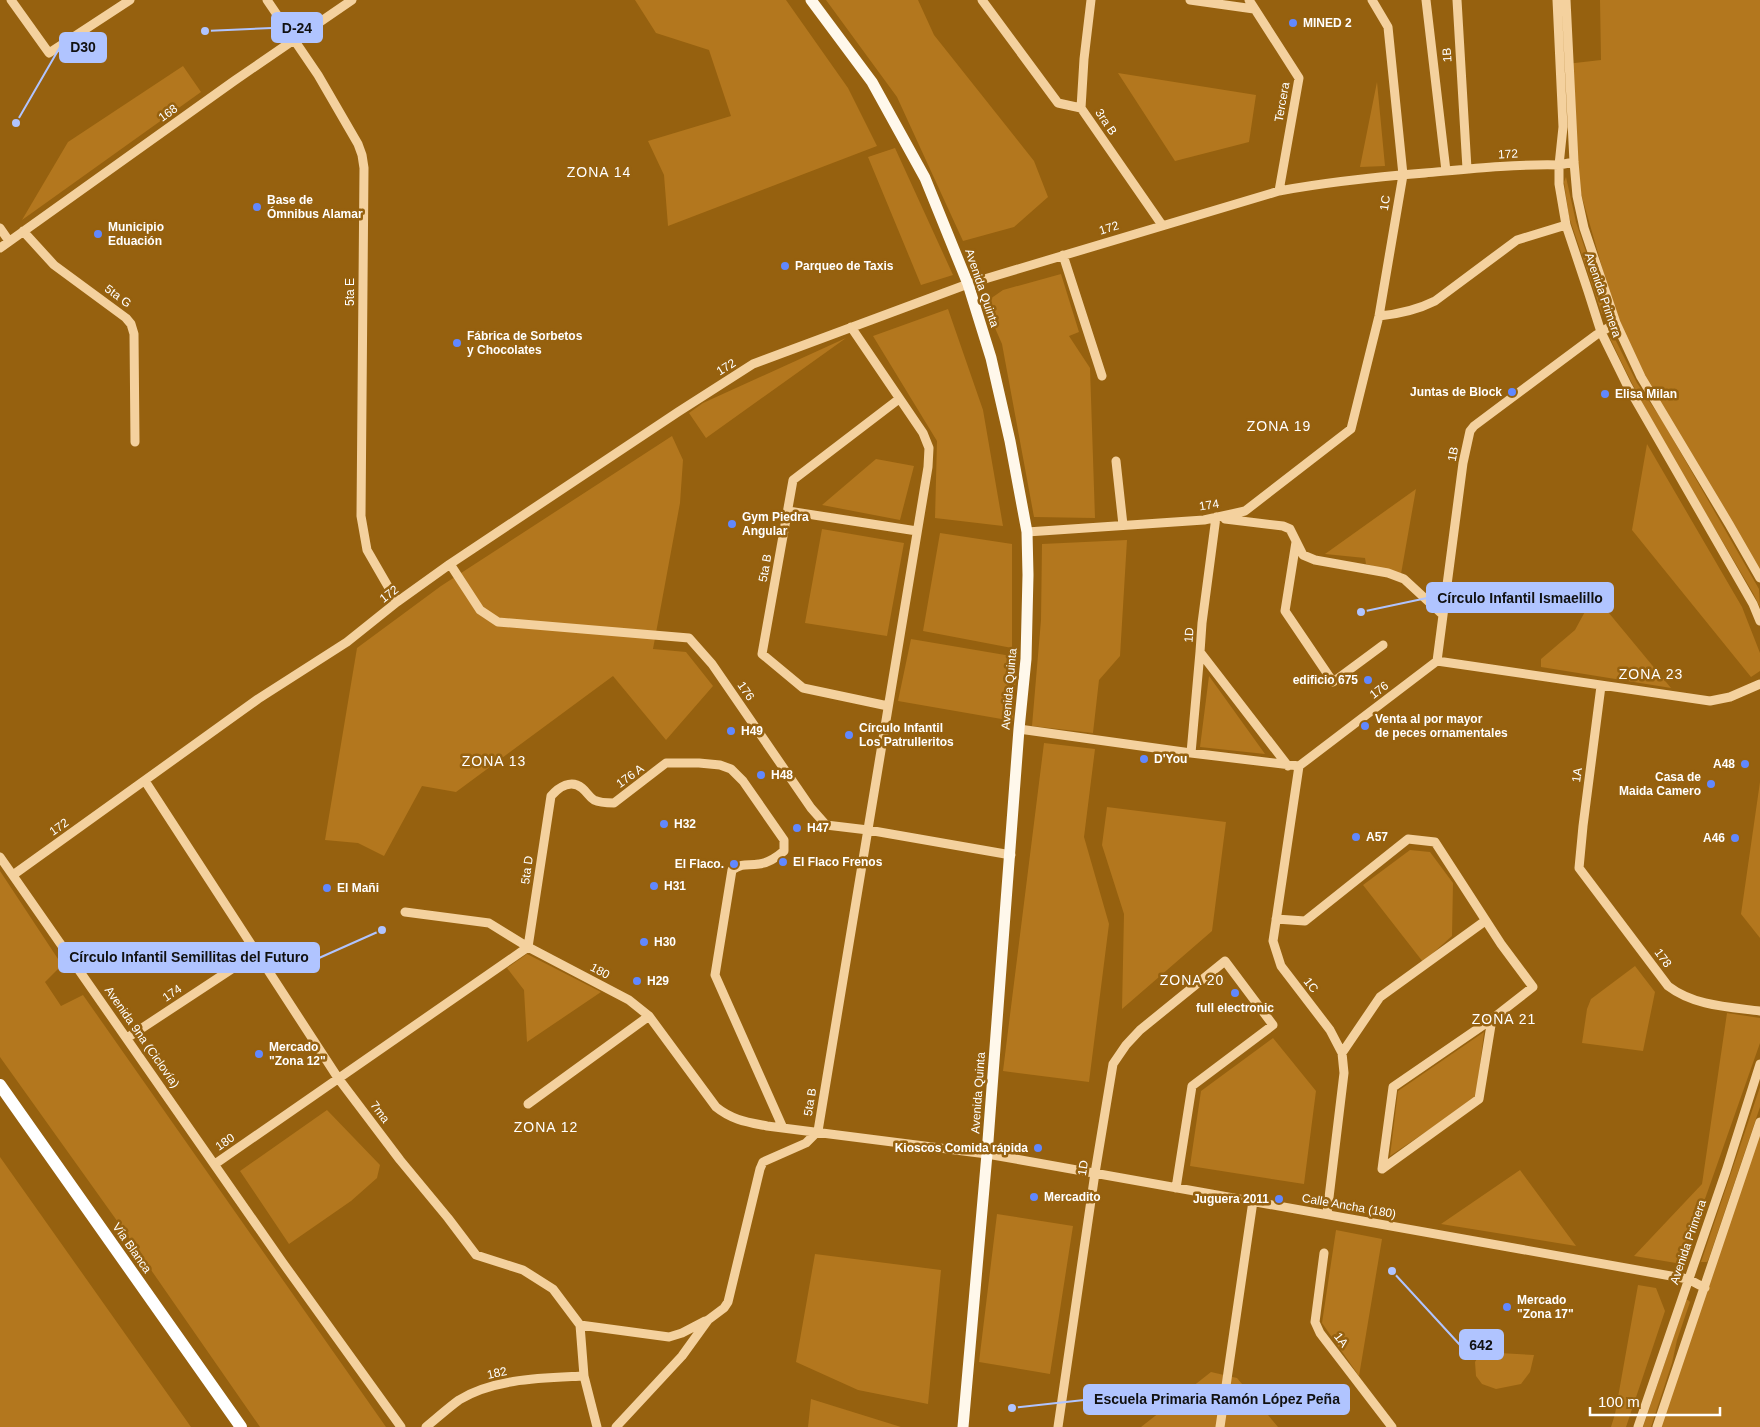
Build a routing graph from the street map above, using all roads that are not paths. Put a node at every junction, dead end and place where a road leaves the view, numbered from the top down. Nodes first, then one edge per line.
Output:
1 (11, 0) edge
2 (130, 0) edge
3 (267, 0) edge
4 (352, 0) edge
5 (811, 0) edge
6 (982, 0) edge
7 (1091, 0) edge
8 (1190, 0) edge
9 (1249, 0) edge
10 (1372, 0) edge
11 (1426, 0) edge
12 (1457, 0) edge
13 (1557, 0) edge
14 (1566, 0) edge
15 (1254, 9) junction
16 (295, 39) junction
17 (1082, 108) junction
18 (1574, 162) junction
19 (1559, 165) junction
20 (1466, 169) junction
21 (1446, 171) junction
22 (1403, 175) junction
23 (1279, 191) junction
24 (1162, 225) junction
25 (1566, 225) junction
26 (0, 228) edge
27 (23, 231) junction
28 (9, 241) junction
29 (0, 248) edge
30 (1063, 255) junction
31 (968, 284) junction
32 (1379, 316) junction
33 (1616, 323) junction
34 (851, 327) junction
35 (1601, 332) junction
36 (1102, 376) dead end
37 (899, 399) junction
38 (1356, 412) joint
39 (135, 442) dead end
40 (1116, 461) dead end
41 (788, 511) junction
42 (1216, 517) junction
43 (1123, 525) junction
44 (917, 531) junction
45 (1027, 532) junction
46 (1296, 542) junction
47 (450, 564) junction
48 (1760, 578) edge
49 (397, 602) junction
50 (1443, 615) junction
51 (1760, 621) edge
52 (1383, 645) dead end
53 (1200, 652) junction
54 (1437, 661) junction
55 (1760, 684) edge
56 (1601, 686) junction
57 (888, 706) junction
58 (1019, 729) junction
59 (1191, 753) junction
60 (1288, 766) junction
61 (1299, 766) junction
62 (145, 781) junction
63 (551, 796) joint
64 (868, 830) junction
65 (1011, 855) junction
66 (0, 857) edge
67 (1579, 868) joint
68 (12, 876) junction
69 (405, 912) dead end
70 (1276, 919) junction
71 (1485, 921) junction
72 (528, 947) junction
73 (256, 953) junction
74 (1760, 1011) edge
75 (649, 1016) junction
76 (1492, 1019) junction
77 (128, 1038) junction
78 (1342, 1053) junction
79 (1760, 1064) edge
80 (338, 1078) junction
81 (0, 1085) edge
82 (528, 1104) dead end
83 (1760, 1122) edge
84 (783, 1128) junction
85 (818, 1131) junction
86 (987, 1154) junction
87 (215, 1164) junction
88 (1095, 1173) junction
89 (1176, 1188) junction
90 (1253, 1201) junction
91 (1328, 1214) junction
92 (1324, 1253) dead end
93 (1688, 1278) junction
94 (1705, 1288) junction
95 (708, 1320) junction
96 (580, 1325) junction
97 (584, 1376) junction
98 (240, 1427) edge
99 (400, 1427) edge
100 (426, 1427) edge
101 (597, 1427) edge
102 (616, 1427) edge
103 (963, 1427) edge
104 (1058, 1427) edge
105 (1220, 1427) edge
106 (1392, 1427) edge
107 (1638, 1427) edge
108 (1657, 1427) edge

1 - 2 street
3 - 16 street, 5ta E
4 - 16 street, 168
5 - 31 main road, Avenida Quinta
6 - 17 street, 3ra B
7 - 17 street
8 - 15 street
9 - 15 street, Tercera
10 - 22 street, 1C
11 - 21 street
12 - 20 street, 1B
13 - 19 street, Avenida Primera
14 - 18 street, Avenida Primera
15 - 23 street, Tercera
16 - 27 street, 168
16 - 49 street, 5ta E
17 - 24 street, 3ra B
18 - 19 street, 172
18 - 33 street, Avenida Primera
19 - 20 street, 172
19 - 25 street, Avenida Primera
20 - 21 street, 172
21 - 22 street, 172
22 - 23 street, 172
22 - 32 street, 1C
23 - 24 street, 172
24 - 30 street, 172
25 - 32 street
25 - 35 street, Avenida Primera
26 - 28 street
27 - 28 street, 168
27 - 39 street, 5ta G
28 - 29 street, 168
30 - 31 street, 172
30 - 36 street
31 - 34 street, 172
31 - 45 main road, Avenida Quinta
32 - 38 street, 1C
33 - 35 street, 1B
33 - 48 street, Avenida Primera
34 - 37 street, 5ta B
34 - 47 street, 172
35 - 50 street, 1B
35 - 51 street, Avenida Primera
37 - 41 street, 5ta B
37 - 44 street, 5ta B
38 - 42 street, 174
40 - 43 street
41 - 44 street
41 - 57 street, 5ta B
42 - 43 street, 174
42 - 46 street
42 - 53 street, 1D
43 - 45 street, 174
44 - 57 street, 5ta B
45 - 58 main road, Avenida Quinta
46 - 50 street
46 - 52 street
47 - 49 street, 172
47 - 64 street, 176
49 - 62 street, 172
50 - 54 street, 1B
53 - 59 street, 1D
53 - 60 street
54 - 56 street
54 - 61 street, 176
55 - 56 street
56 - 67 street, 1A
57 - 64 street, 5ta B
58 - 59 street
58 - 65 main road, Avenida Quinta
59 - 60 street
60 - 61 street
61 - 70 street, 1C
62 - 68 street, 172
62 - 73 street, 7ma
63 - 72 street, 5ta D
63 - 84 street, 176 A
64 - 65 street, 176
64 - 85 street, 5ta B
65 - 86 main road, Avenida Quinta
66 - 68 street, Avenida 9na (Ciclovía)
67 - 74 street, 178
68 - 77 street, Avenida 9na (Ciclovía)
69 - 72 street
70 - 71 street
70 - 78 street, 1C
71 - 76 street
71 - 78 street
72 - 75 street, 180
72 - 80 street, 180
73 - 77 street, 174
73 - 80 street, 7ma
75 - 82 street
75 - 84 street, 180
76 - 76 street
77 - 87 street, Avenida 9na (Ciclovía)
78 - 91 street, 1C
79 - 93 street, Avenida Primera
80 - 87 street, 180
80 - 96 street, 7ma
81 - 98 highway, Vía Blanca
83 - 94 street
84 - 85 street, 180
85 - 86 street, 180
85 - 95 street, 5ta B
86 - 88 street, Calle Ancha (180)
86 - 103 main road, Avenida Quinta
87 - 99 street, Avenida 9na (Ciclovía)
88 - 89 street, Calle Ancha (180)
88 - 89 street, 1D
88 - 104 street, 1D
89 - 90 street, Calle Ancha (180)
90 - 91 street, Calle Ancha (180)
90 - 105 street
91 - 93 street, Calle Ancha (180)
92 - 106 street, 1A
93 - 94 street, Calle Ancha (180)
93 - 107 street, Avenida Primera
94 - 108 street
95 - 96 street
95 - 102 street, 5ta B
96 - 97 street
97 - 100 street, 182
97 - 101 street

